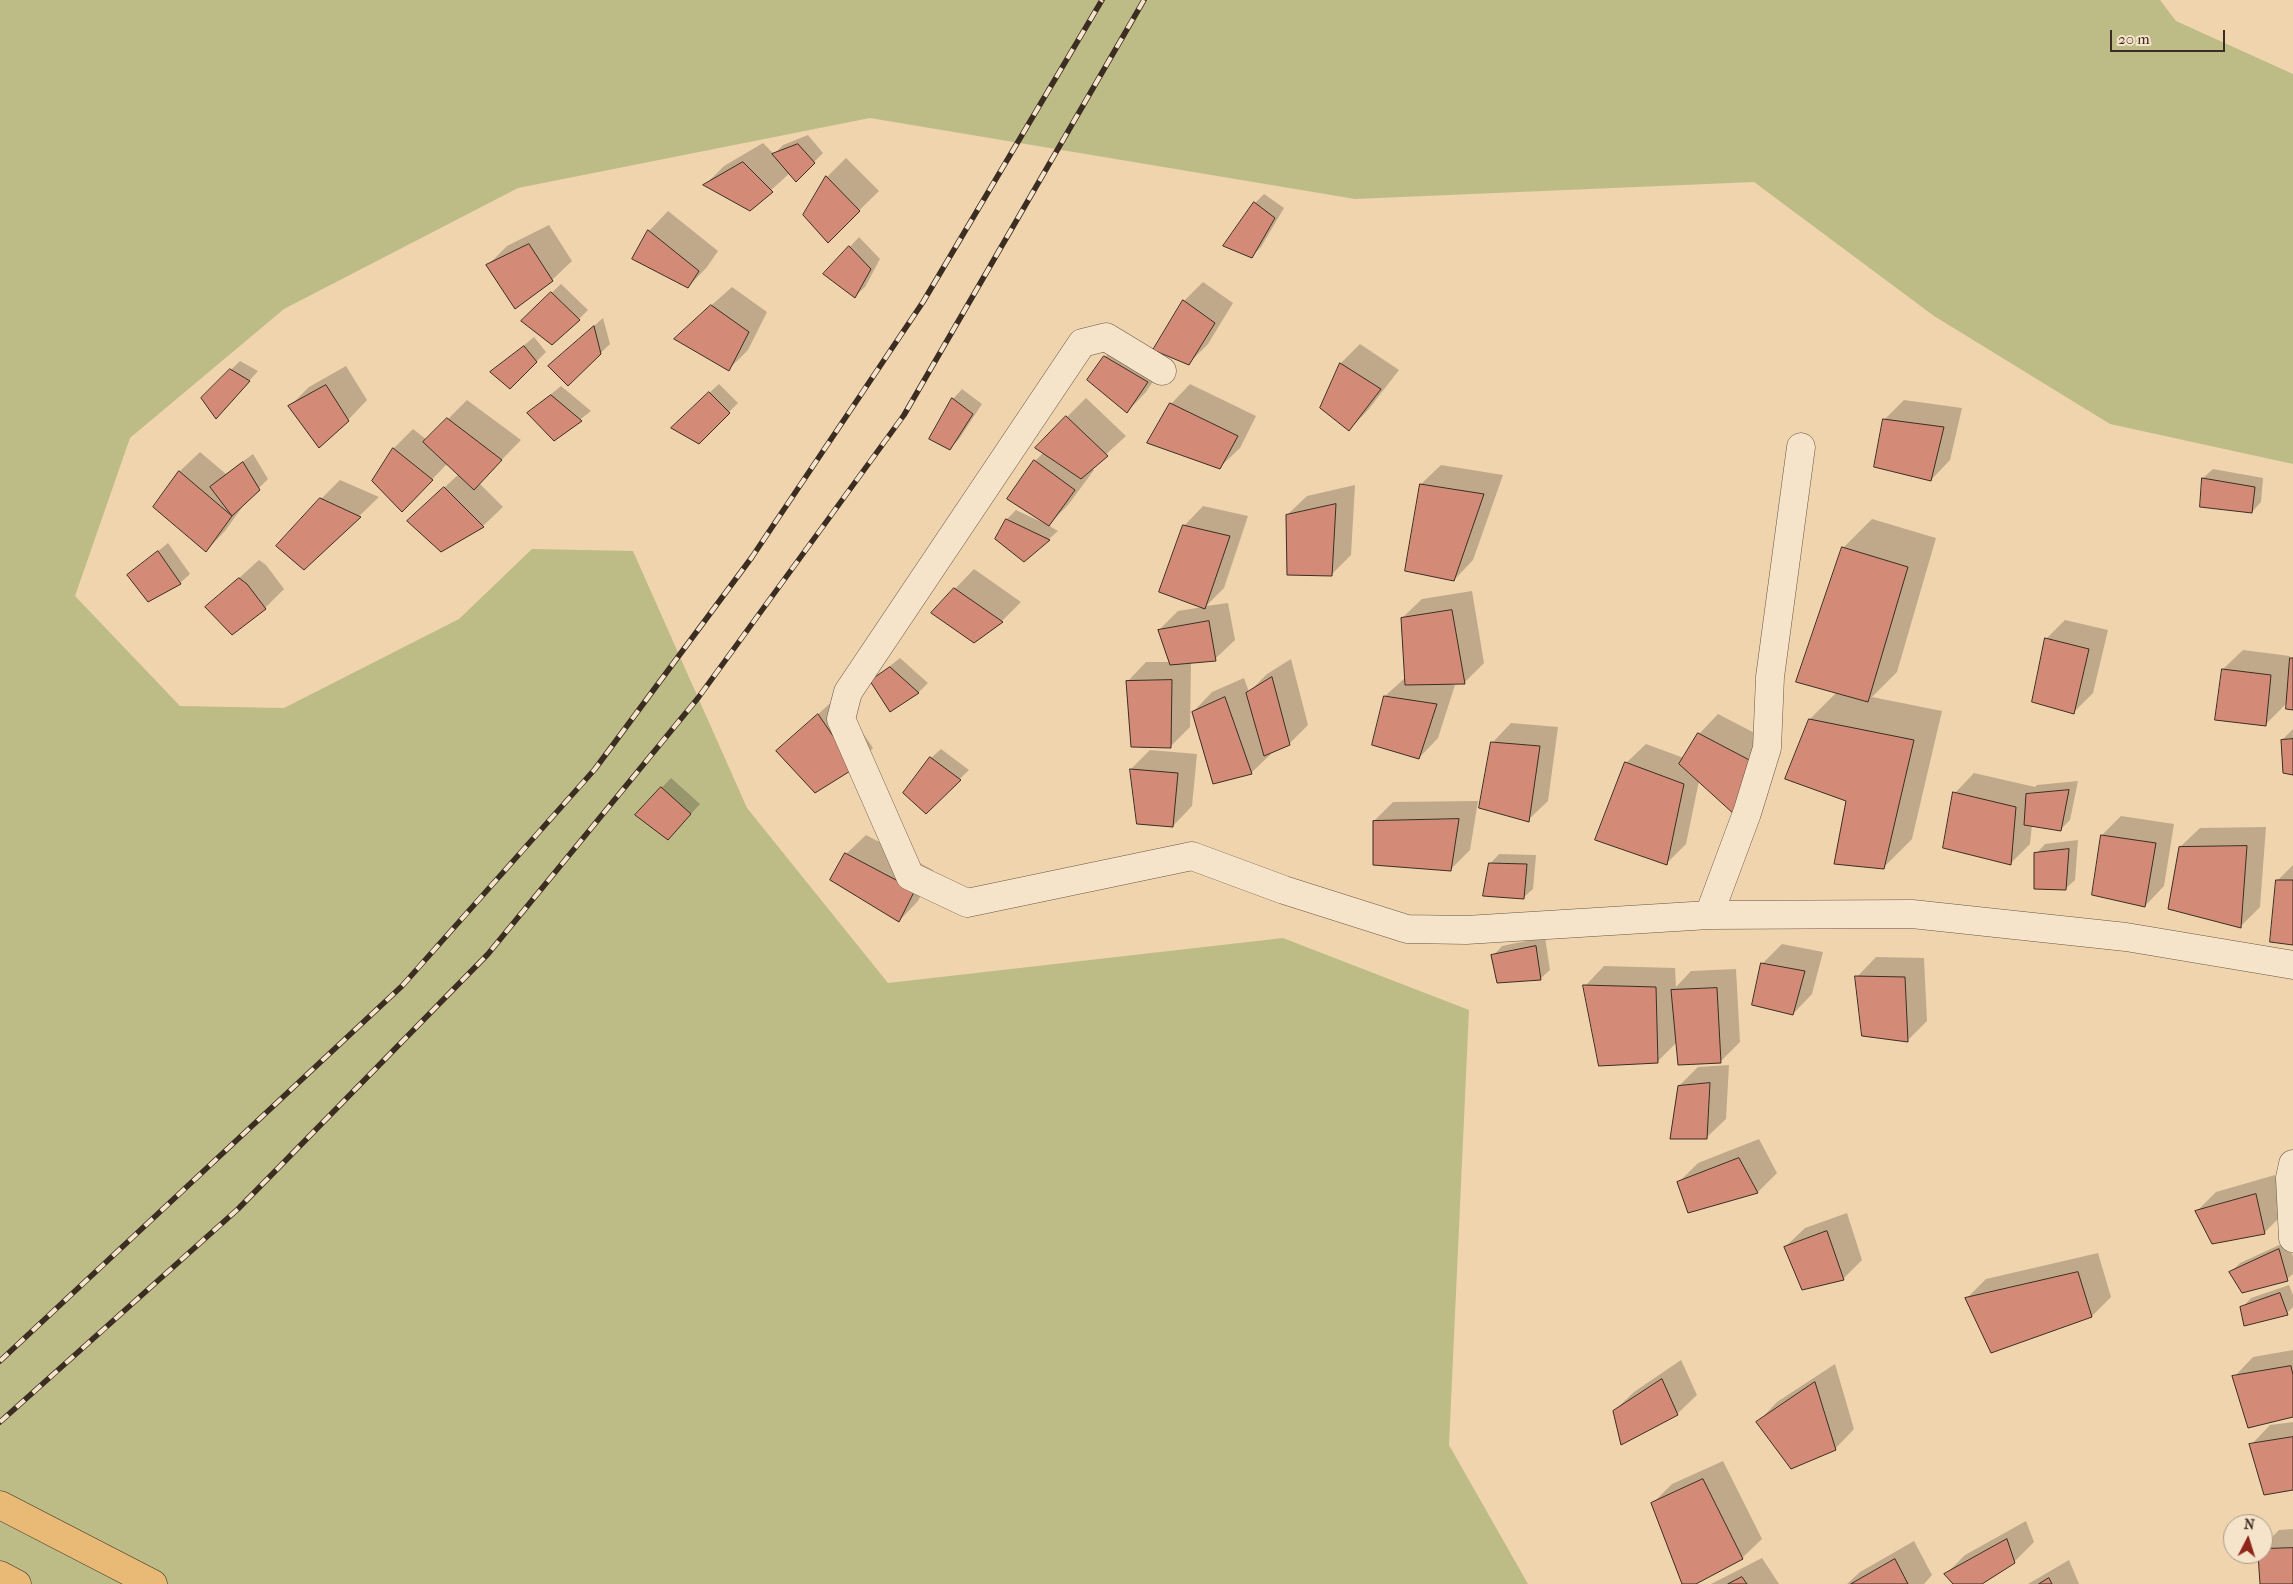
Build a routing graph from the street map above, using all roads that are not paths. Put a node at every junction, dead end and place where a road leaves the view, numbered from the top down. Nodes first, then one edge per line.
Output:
1 (1162, 371) dead end
2 (1801, 447) dead end
3 (1708, 915) junction
4 (2293, 965) edge
5 (2293, 1164) edge
6 (2293, 1238) edge
7 (0, 1505) edge
8 (0, 1575) edge
9 (17, 1584) edge
10 (153, 1584) edge

1 - 3 street
2 - 3 street
3 - 4 street
5 - 6 street
7 - 10 highway
8 - 9 highway

